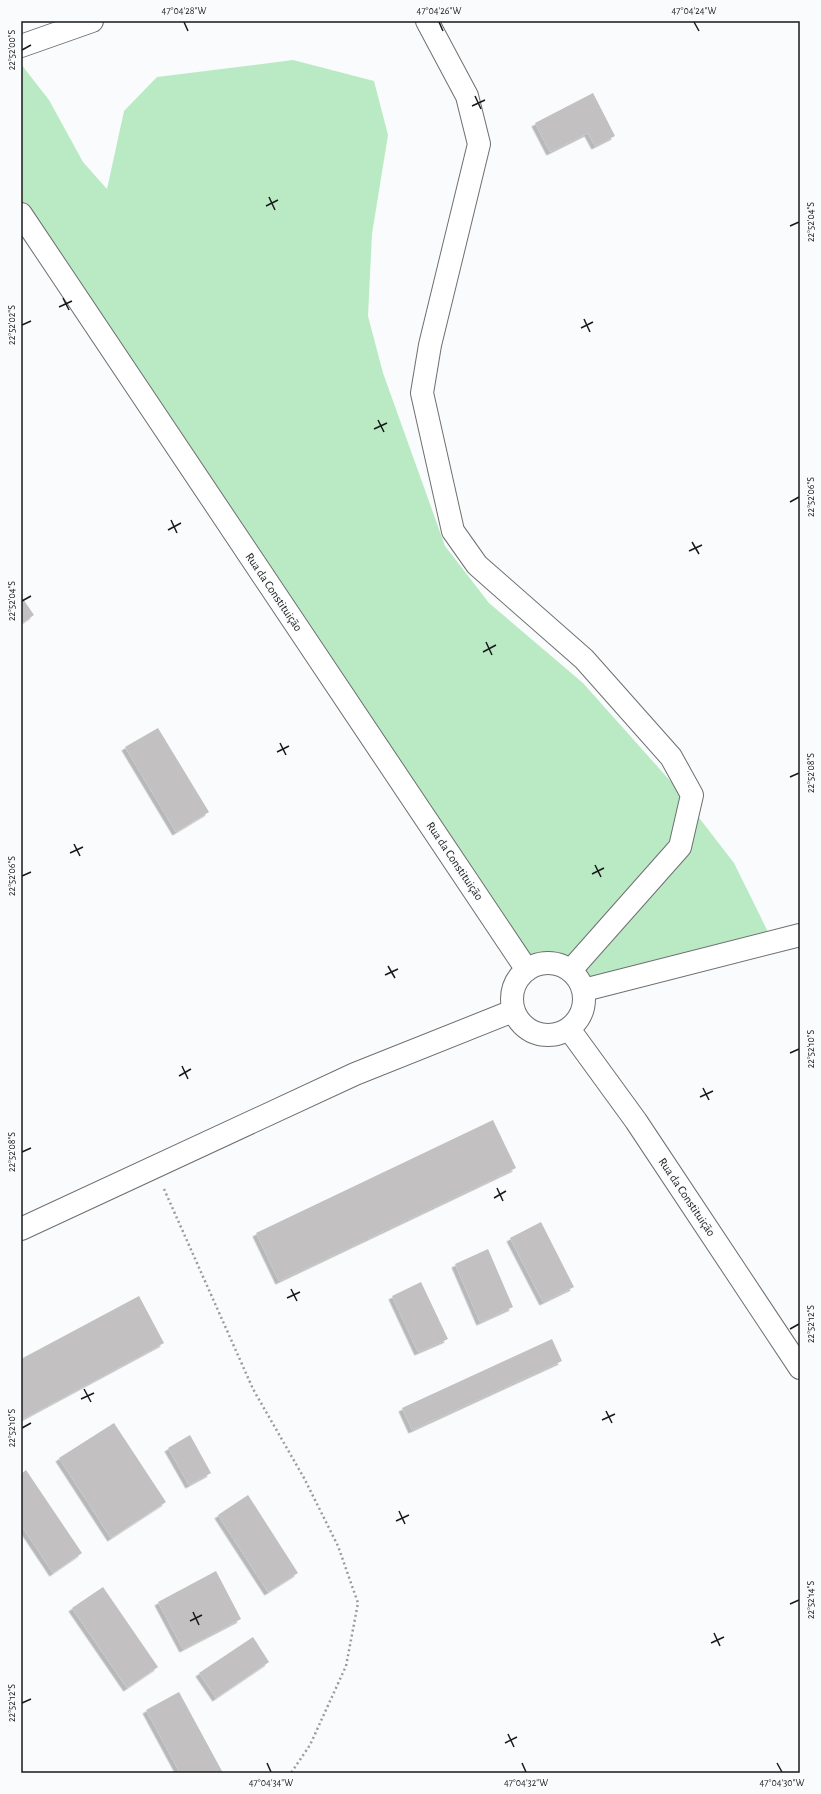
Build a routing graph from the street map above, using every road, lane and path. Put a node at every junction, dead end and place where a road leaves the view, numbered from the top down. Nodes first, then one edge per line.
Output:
1 (92, 21) edge
2 (427, 21) edge
3 (21, 46) edge
4 (21, 214) edge
5 (800, 935) edge
6 (527, 970) junction
7 (570, 970) junction
8 (584, 990) junction
9 (513, 1011) junction
10 (568, 1029) junction
11 (154, 1167) junction
12 (21, 1229) edge
13 (800, 1368) edge
14 (291, 1773) edge

1 - 3 street
2 - 7 street
4 - 6 street, Rua da Constituição
5 - 8 street
6 - 7 street
6 - 9 street
7 - 8 street
8 - 10 street
9 - 10 street
9 - 11 street
10 - 13 street, Rua da Constituição
11 - 12 street
11 - 14 path

